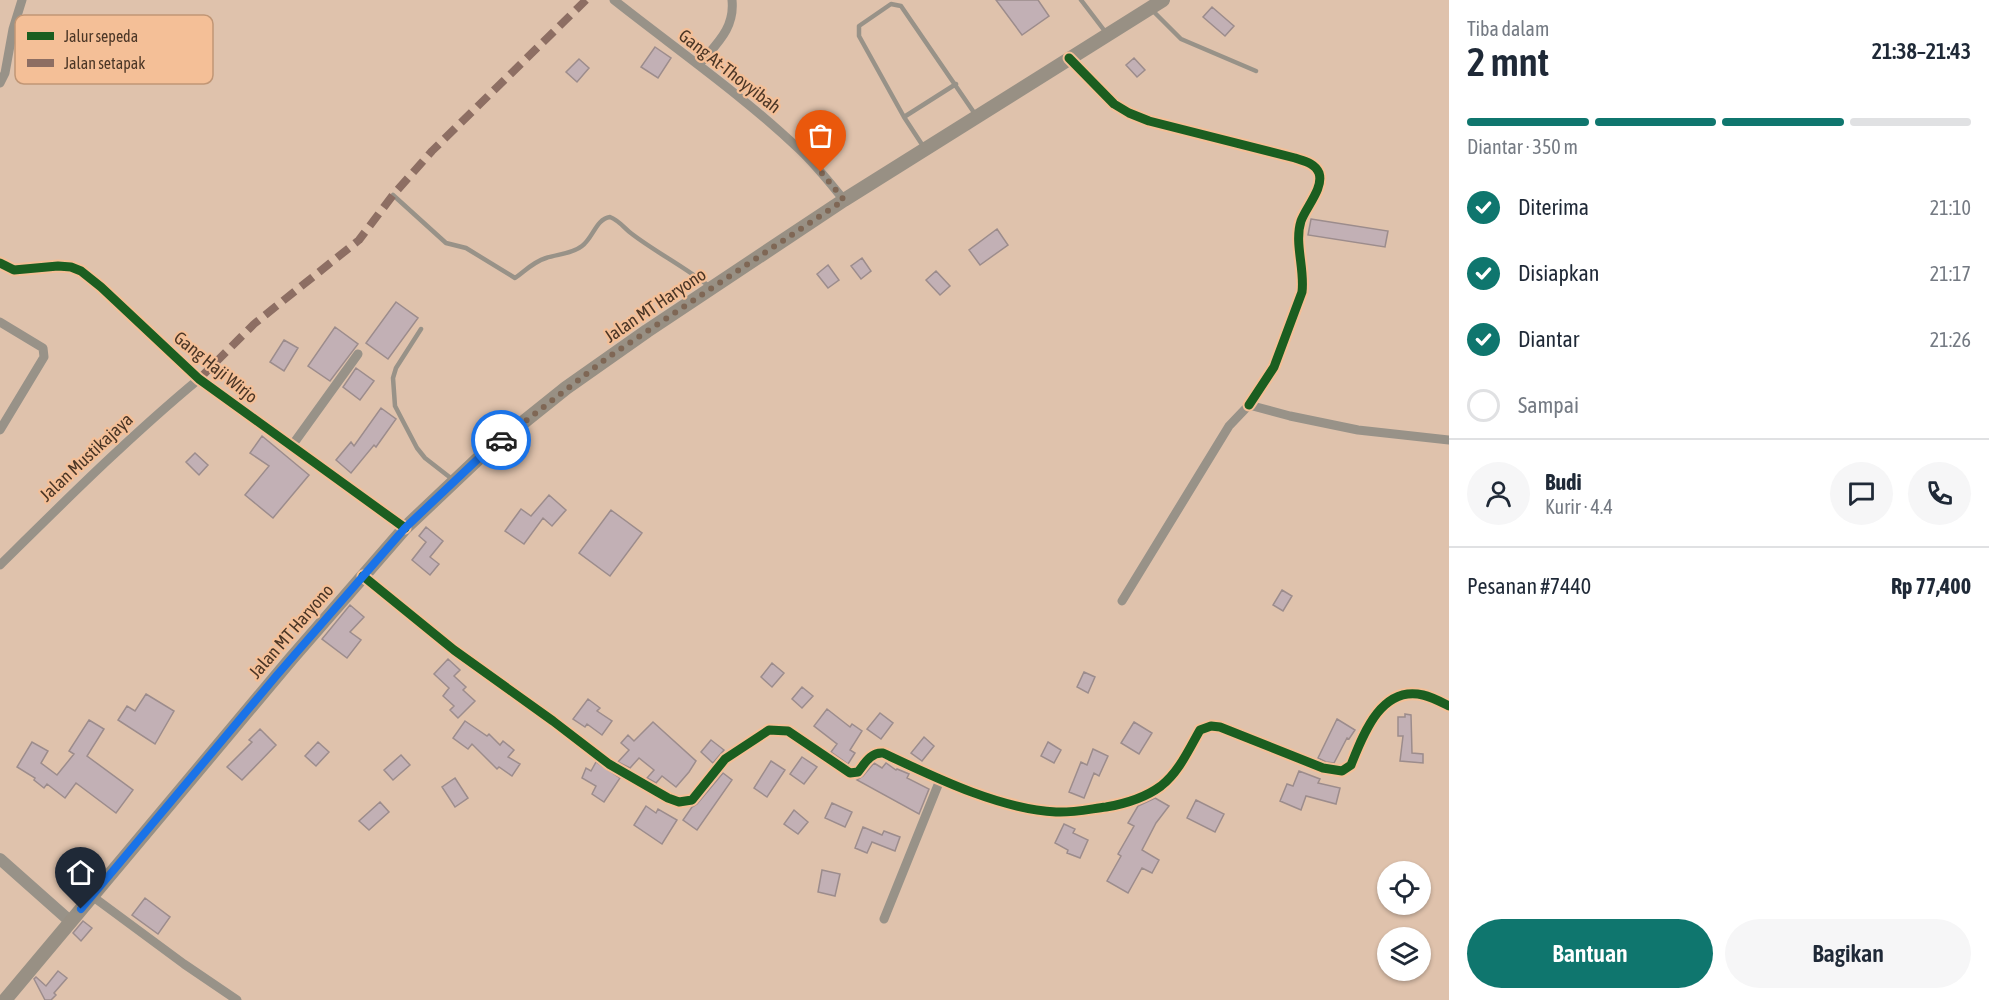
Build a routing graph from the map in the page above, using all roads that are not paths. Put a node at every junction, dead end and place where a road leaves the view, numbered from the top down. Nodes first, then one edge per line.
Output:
1 (22, 0) edge
2 (614, 0) edge
3 (732, 0) edge
4 (1081, 0) edge
5 (1163, 0) edge
6 (1150, 9) junction
7 (17, 15) edge
8 (15, 23) edge
9 (1107, 35) junction
10 (1070, 58) junction
11 (699, 65) junction
12 (1256, 70) dead end
13 (0, 83) edge
14 (956, 84) junction
15 (977, 116) junction
16 (904, 117) junction
17 (925, 149) junction
18 (393, 195) dead end
19 (844, 200) junction
20 (0, 263) edge
21 (712, 288) junction
22 (0, 322) edge
23 (422, 329) dead end
24 (358, 354) dead end
25 (200, 379) junction
26 (1249, 405) junction
27 (0, 430) edge
28 (1449, 440) edge
29 (291, 447) junction
30 (454, 481) junction
31 (405, 528) junction
32 (0, 565) edge
33 (363, 576) junction
34 (1122, 601) dead end
35 (1449, 706) edge
36 (940, 780) junction
37 (0, 859) edge
38 (92, 896) junction
39 (884, 919) dead end
40 (71, 922) junction
41 (5, 1000) edge
42 (237, 1000) edge

1 - 7 street
2 - 11 street, Gang At-Thoyyibah
3 - 11 street
4 - 9 lane
5 - 6 main road, Jalan MT Haryono
6 - 9 main road, Jalan MT Haryono
6 - 12 lane
8 - 13 street
9 - 10 main road, Jalan MT Haryono
10 - 15 main road, Jalan MT Haryono
10 - 26 street
11 - 19 street, Gang At-Thoyyibah
14 - 15 lane
14 - 16 lane
14 - 16 lane
15 - 17 main road, Jalan MT Haryono
16 - 17 lane
17 - 19 main road, Jalan MT Haryono
18 - 21 lane
19 - 21 main road, Jalan MT Haryono
20 - 25 street, Gang Haji Wirjo
21 - 30 main road, Jalan MT Haryono
22 - 27 street
23 - 30 lane
24 - 29 street
25 - 29 street, Gang Haji Wirjo
25 - 32 street, Jalan Mustikajaya
26 - 28 street
26 - 34 street
29 - 31 street, Gang Haji Wirjo
30 - 31 main road, Jalan MT Haryono
31 - 33 main road, Jalan MT Haryono
33 - 36 street
33 - 38 main road, Jalan MT Haryono
35 - 36 street
36 - 39 street
37 - 40 street
38 - 40 main road, Jalan MT Haryono
38 - 42 street
40 - 41 main road, Jalan MT Haryono

